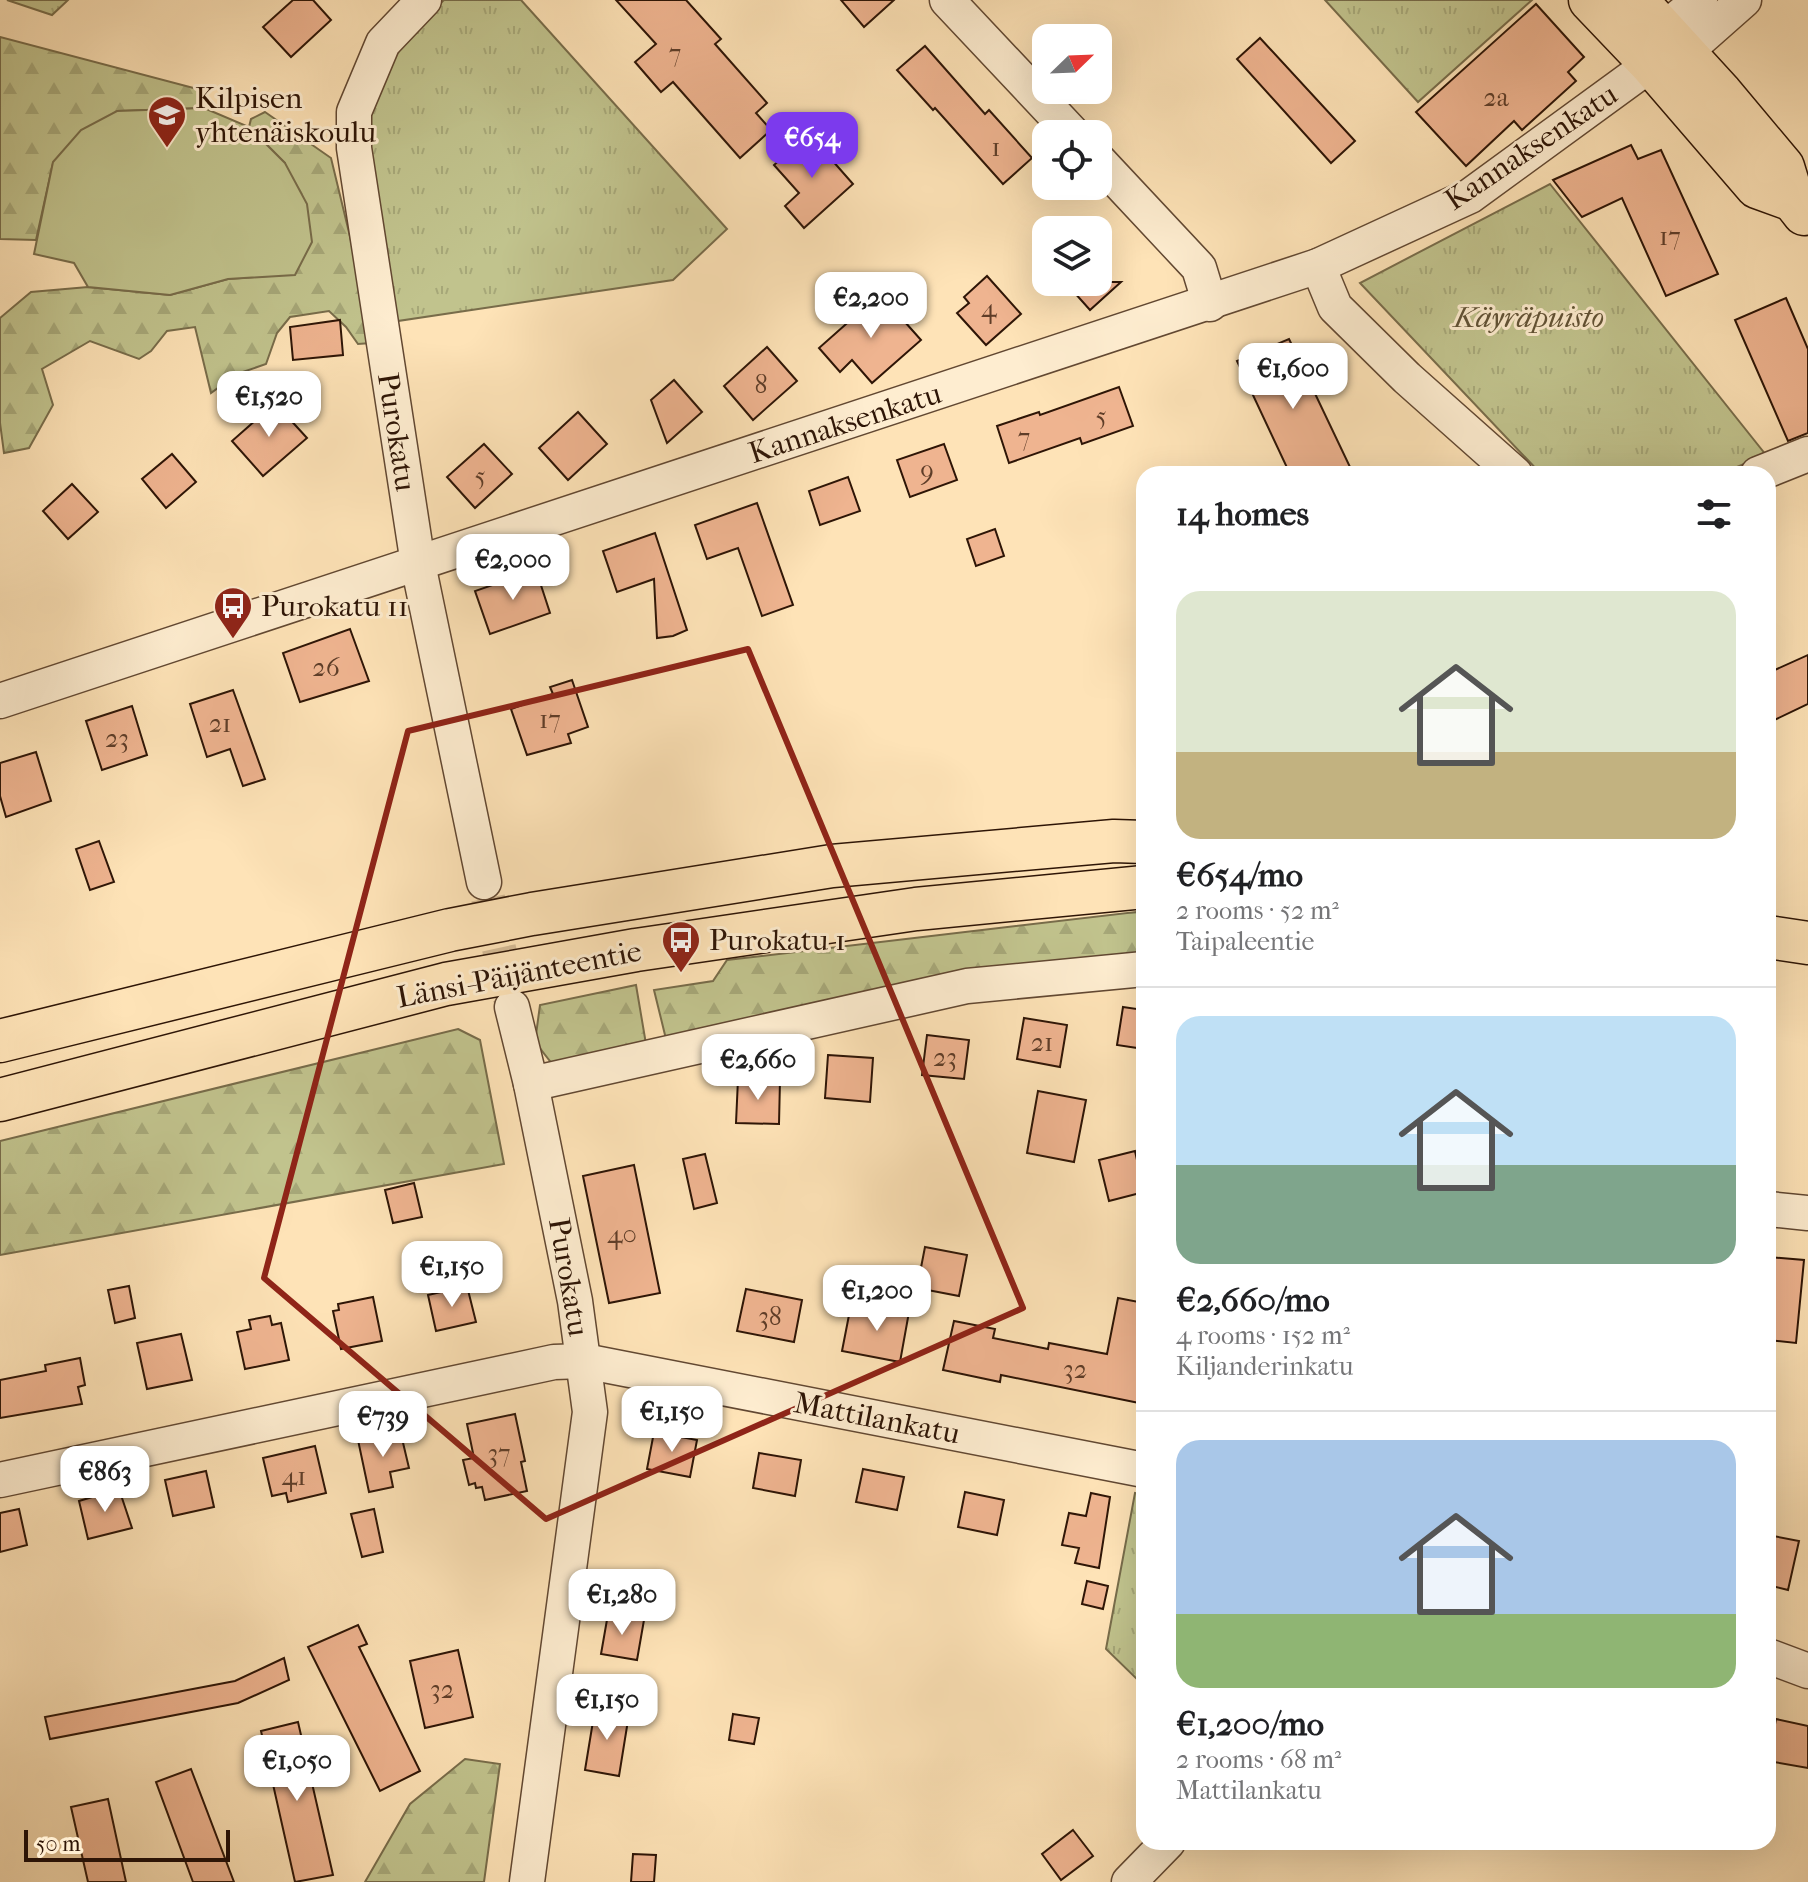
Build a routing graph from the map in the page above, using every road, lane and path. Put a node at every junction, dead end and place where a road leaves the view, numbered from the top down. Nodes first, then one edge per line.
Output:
1 (424, 0) edge
2 (947, 0) edge
3 (1590, 0) edge
4 (1744, 0) edge
5 (1705, 8) edge
6 (1658, 37) edge
7 (1060, 120) edge
8 (1112, 175) edge
9 (1800, 209) edge
10 (1318, 266) junction
11 (1210, 304) junction
12 (1808, 454) edge
13 (1506, 466) edge
14 (1776, 467) edge
15 (418, 564) junction
16 (0, 701) edge
17 (1136, 842) edge
18 (484, 882) tunnel mouth
19 (1136, 888) edge
20 (1776, 938) edge
21 (1808, 943) edge
22 (1136, 970) edge
23 (512, 1007) tunnel mouth
24 (0, 1041) edge
25 (531, 1084) junction
26 (0, 1100) edge
27 (1776, 1210) edge
28 (1808, 1213) edge
29 (584, 1361) junction
30 (1136, 1468) edge
31 (0, 1480) edge
32 (1776, 1659) edge
33 (1808, 1671) edge
34 (1160, 1850) edge
35 (527, 1882) edge
36 (1129, 1882) edge

1 - 15 street, Purokatu
2 - 7 street
3 - 6 main road
4 - 5 street, Kannaksenkatu
5 - 6 street, Kannaksenkatu
6 - 9 main road
6 - 10 street, Kannaksenkatu
8 - 11 street
10 - 11 street, Kannaksenkatu
10 - 13 street
11 - 15 street, Kannaksenkatu
12 - 14 street
15 - 16 street, Kannaksenkatu
15 - 18 street, Purokatu
17 - 24 main road, Länsi-Päijänteentie
19 - 26 main road, Länsi-Päijänteentie
20 - 21 main road
22 - 25 street
23 - 25 street, Purokatu
25 - 29 street, Purokatu
27 - 28 street
29 - 30 street, Mattilankatu
29 - 31 street, Mattilankatu
29 - 35 street, Purokatu
32 - 33 street
34 - 36 street

